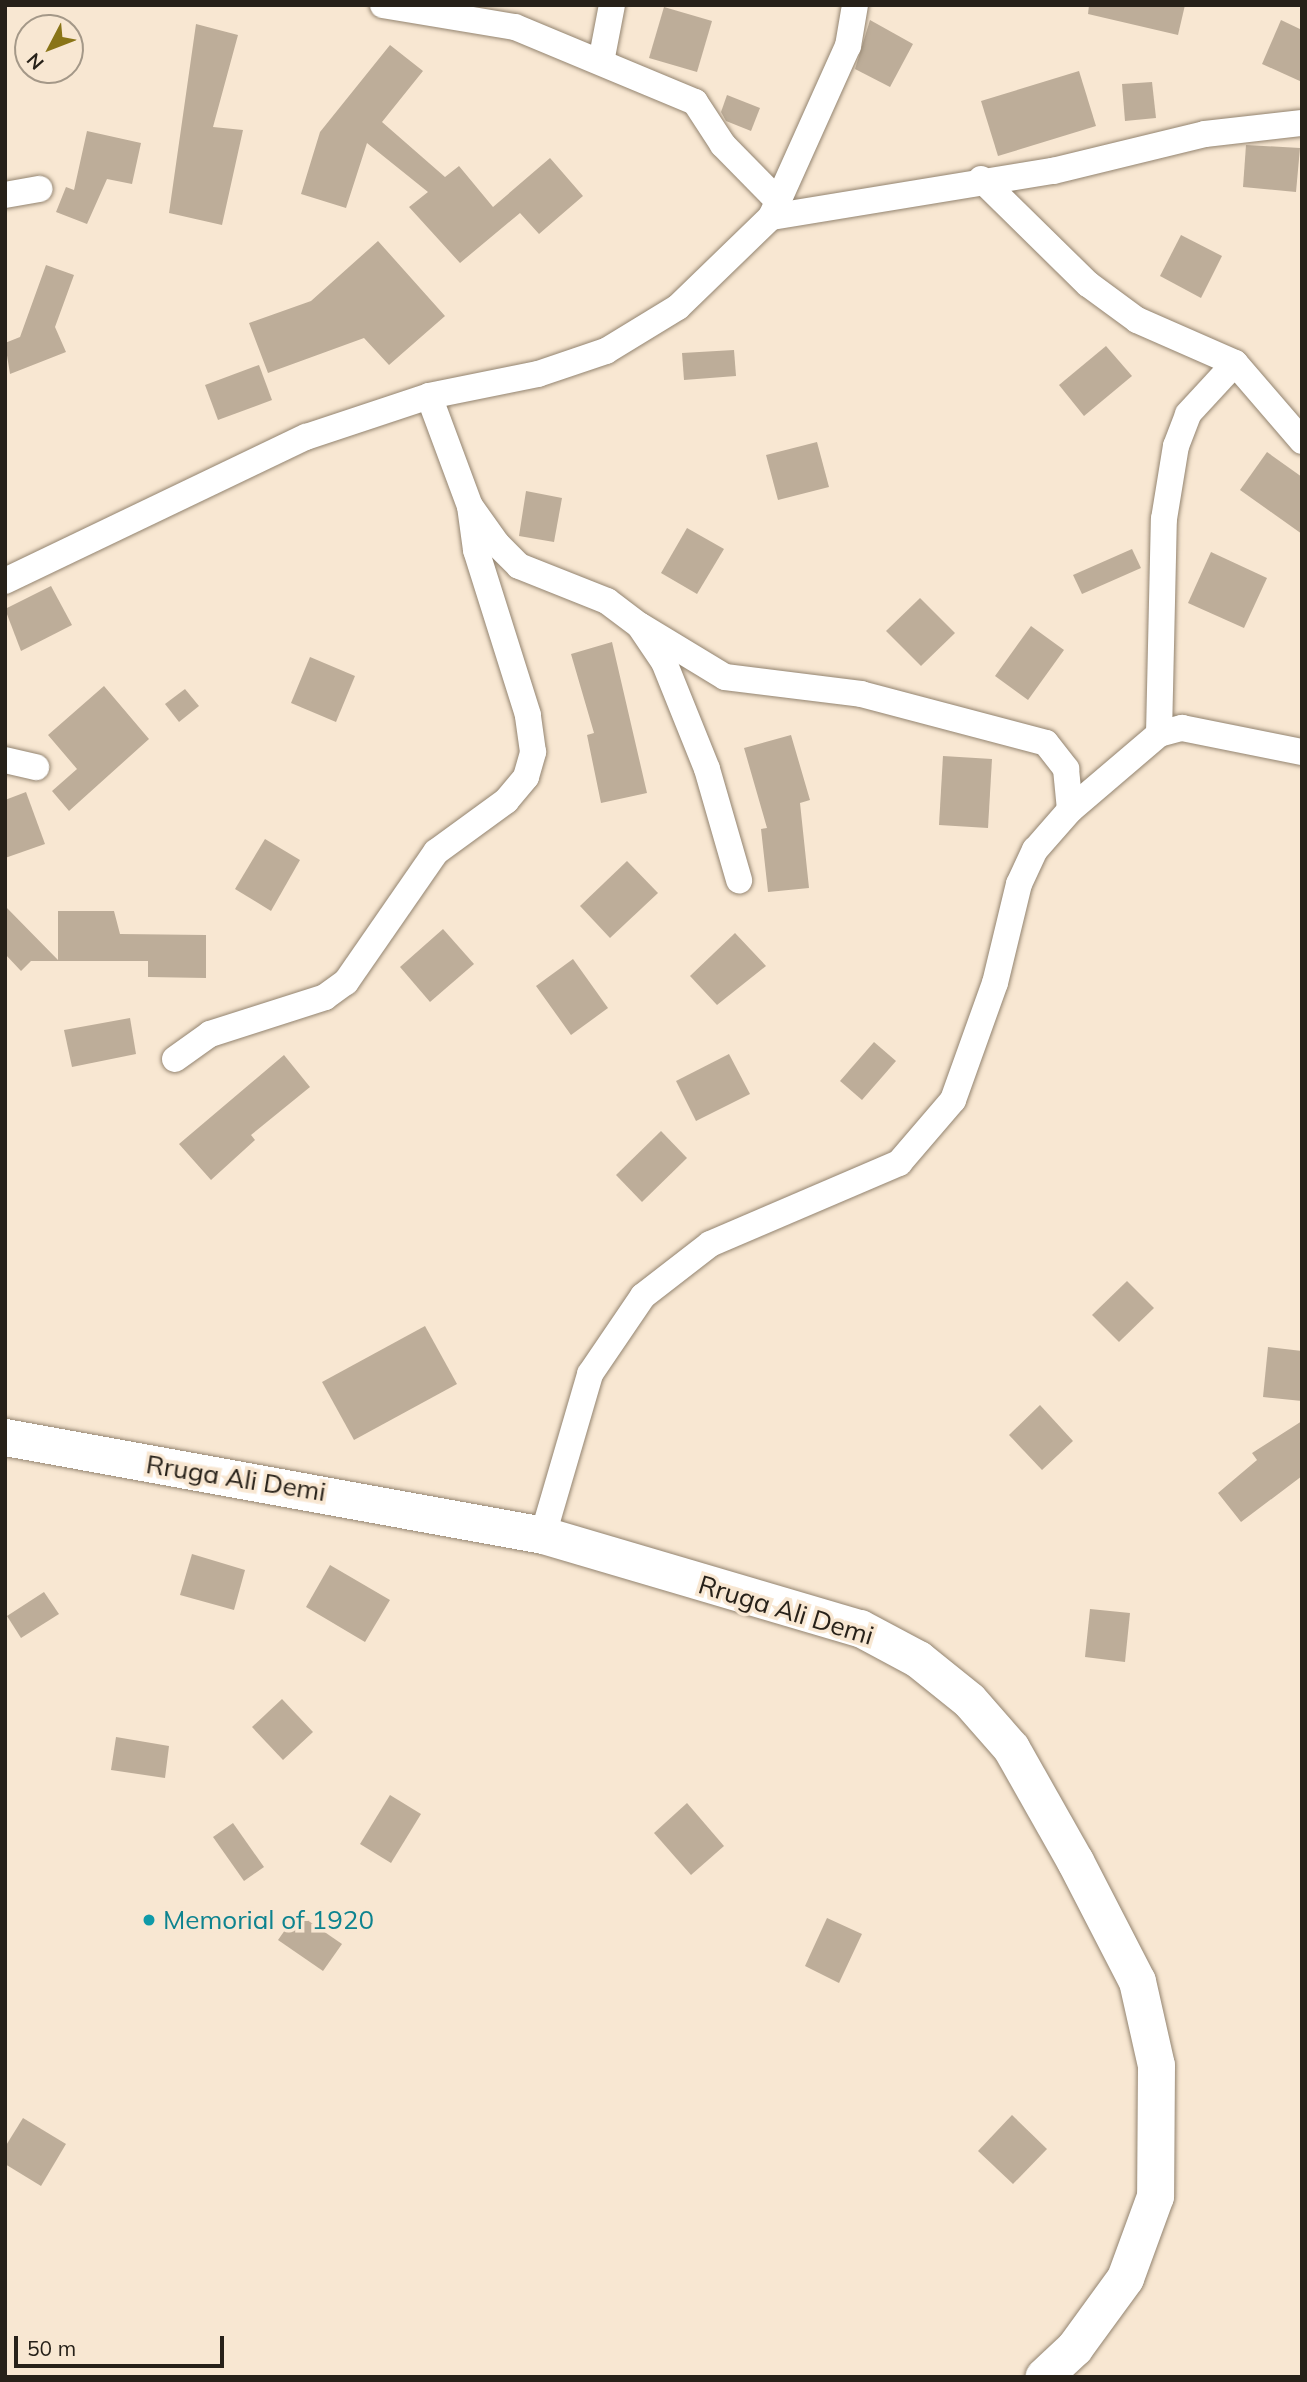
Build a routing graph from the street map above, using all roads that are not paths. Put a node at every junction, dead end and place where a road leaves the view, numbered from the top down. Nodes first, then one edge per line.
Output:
1 (383, 5) edge
2 (612, 5) edge
3 (855, 5) edge
4 (517, 16) edge
5 (601, 62) junction
6 (1302, 122) edge
7 (981, 179) junction
8 (39, 190) dead end
9 (5, 195) edge
10 (774, 209) junction
11 (1236, 363) junction
12 (429, 396) junction
13 (1302, 441) edge
14 (470, 506) junction
15 (5, 581) edge
16 (639, 625) junction
17 (1159, 734) junction
18 (1302, 752) edge
19 (5, 760) edge
20 (36, 767) dead end
21 (1070, 810) junction
22 (738, 880) dead end
23 (175, 1059) dead end
24 (5, 1437) edge
25 (543, 1535) junction
26 (1043, 2377) edge

1 - 4 street
2 - 5 street
3 - 10 street
4 - 5 street
5 - 10 street
6 - 7 street
7 - 10 street
7 - 11 street
8 - 9 street
10 - 12 street
11 - 13 street
11 - 17 street
12 - 14 street
12 - 15 street
14 - 16 street
14 - 23 street
16 - 21 street
16 - 22 street
17 - 18 street
17 - 21 street
19 - 20 street
21 - 25 street
24 - 25 main road, Rruga Ali Demi
25 - 26 main road, Rruga Ali Demi

